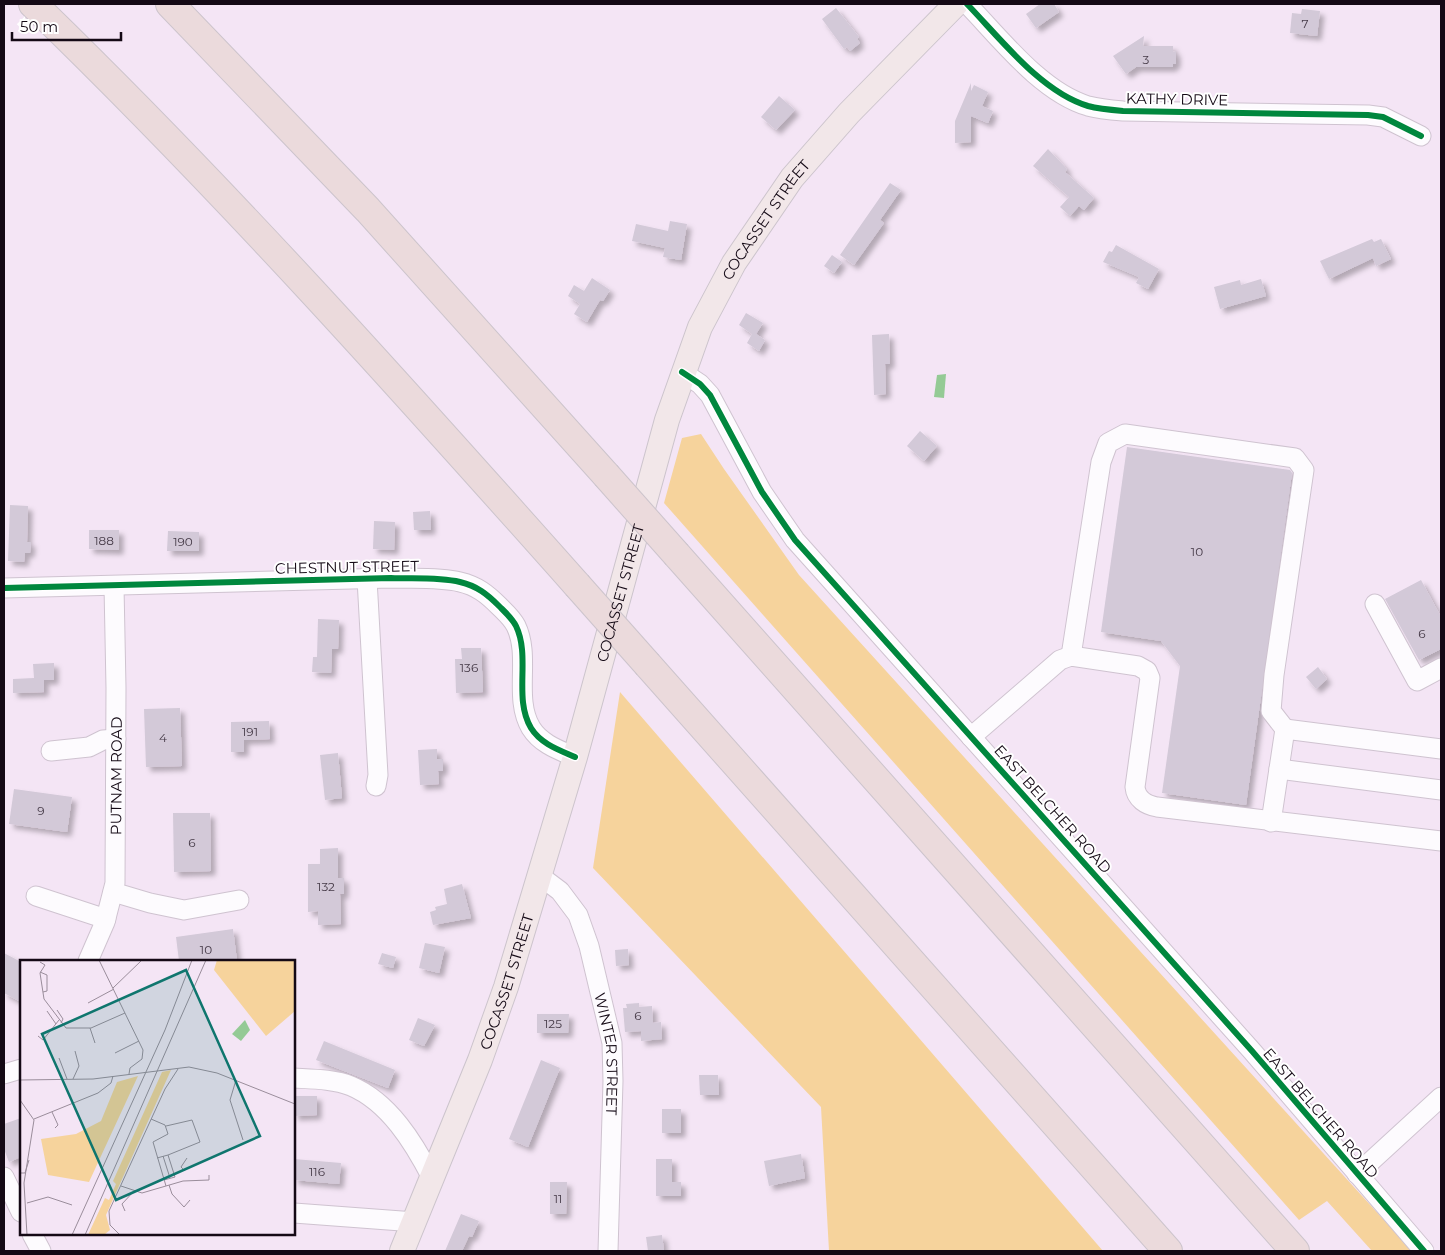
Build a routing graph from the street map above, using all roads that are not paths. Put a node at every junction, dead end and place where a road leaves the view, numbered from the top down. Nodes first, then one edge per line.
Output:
1 (33, 4) edge
2 (170, 4) edge
3 (956, 4) edge
4 (967, 4) edge
5 (1421, 136) dead end
6 (682, 372) junction
7 (367, 578) junction
8 (114, 586) junction
9 (4, 588) edge
10 (1375, 604) dead end
11 (1071, 656) junction
12 (1441, 669) edge
13 (1285, 729) junction
14 (971, 737) junction
15 (116, 739) junction
16 (1441, 749) edge
17 (51, 751) dead end
18 (575, 757) junction
19 (1279, 769) junction
20 (376, 786) dead end
21 (1441, 790) edge
22 (1271, 822) junction
23 (1441, 841) edge
24 (540, 876) junction
25 (112, 892) junction
26 (36, 896) dead end
27 (239, 900) dead end
28 (106, 919) junction
29 (88, 960) edge
30 (20, 1069) edge
31 (4, 1074) edge
32 (295, 1078) edge
33 (1441, 1098) edge
34 (1358, 1174) junction
35 (4, 1178) edge
36 (432, 1178) junction
37 (20, 1210) edge
38 (295, 1213) edge
39 (415, 1222) junction
40 (33, 1235) edge
41 (41, 1251) edge
42 (402, 1251) edge
43 (608, 1251) edge
44 (1168, 1251) edge
45 (1295, 1251) edge
46 (1424, 1251) edge

1 - 44 highway, bridge
2 - 45 highway, bridge
3 - 6 main road, COCASSET STREET
4 - 5 street, KATHY DRIVE
6 - 14 street, EAST BELCHER ROAD
6 - 18 main road, COCASSET STREET
7 - 8 street, CHESTNUT STREET
7 - 18 street, CHESTNUT STREET
7 - 20 street
8 - 9 street, CHESTNUT STREET
8 - 15 street, PUTNAM ROAD
10 - 12 street
11 - 13 street
11 - 14 street
11 - 22 street
13 - 16 street
13 - 19 street
14 - 34 street, EAST BELCHER ROAD
15 - 17 street
15 - 25 street, PUTNAM ROAD
18 - 24 main road, COCASSET STREET
19 - 21 street
19 - 22 street
22 - 23 street
24 - 36 main road, COCASSET STREET
24 - 43 street, WINTER STREET
25 - 27 street
25 - 28 street, PUTNAM ROAD
26 - 28 street
28 - 29 street, PUTNAM ROAD
30 - 31 street
32 - 36 street
33 - 34 street
34 - 46 street, EAST BELCHER ROAD
35 - 37 street
36 - 39 main road, COCASSET STREET
38 - 39 street
39 - 42 main road, COCASSET STREET
40 - 41 street

